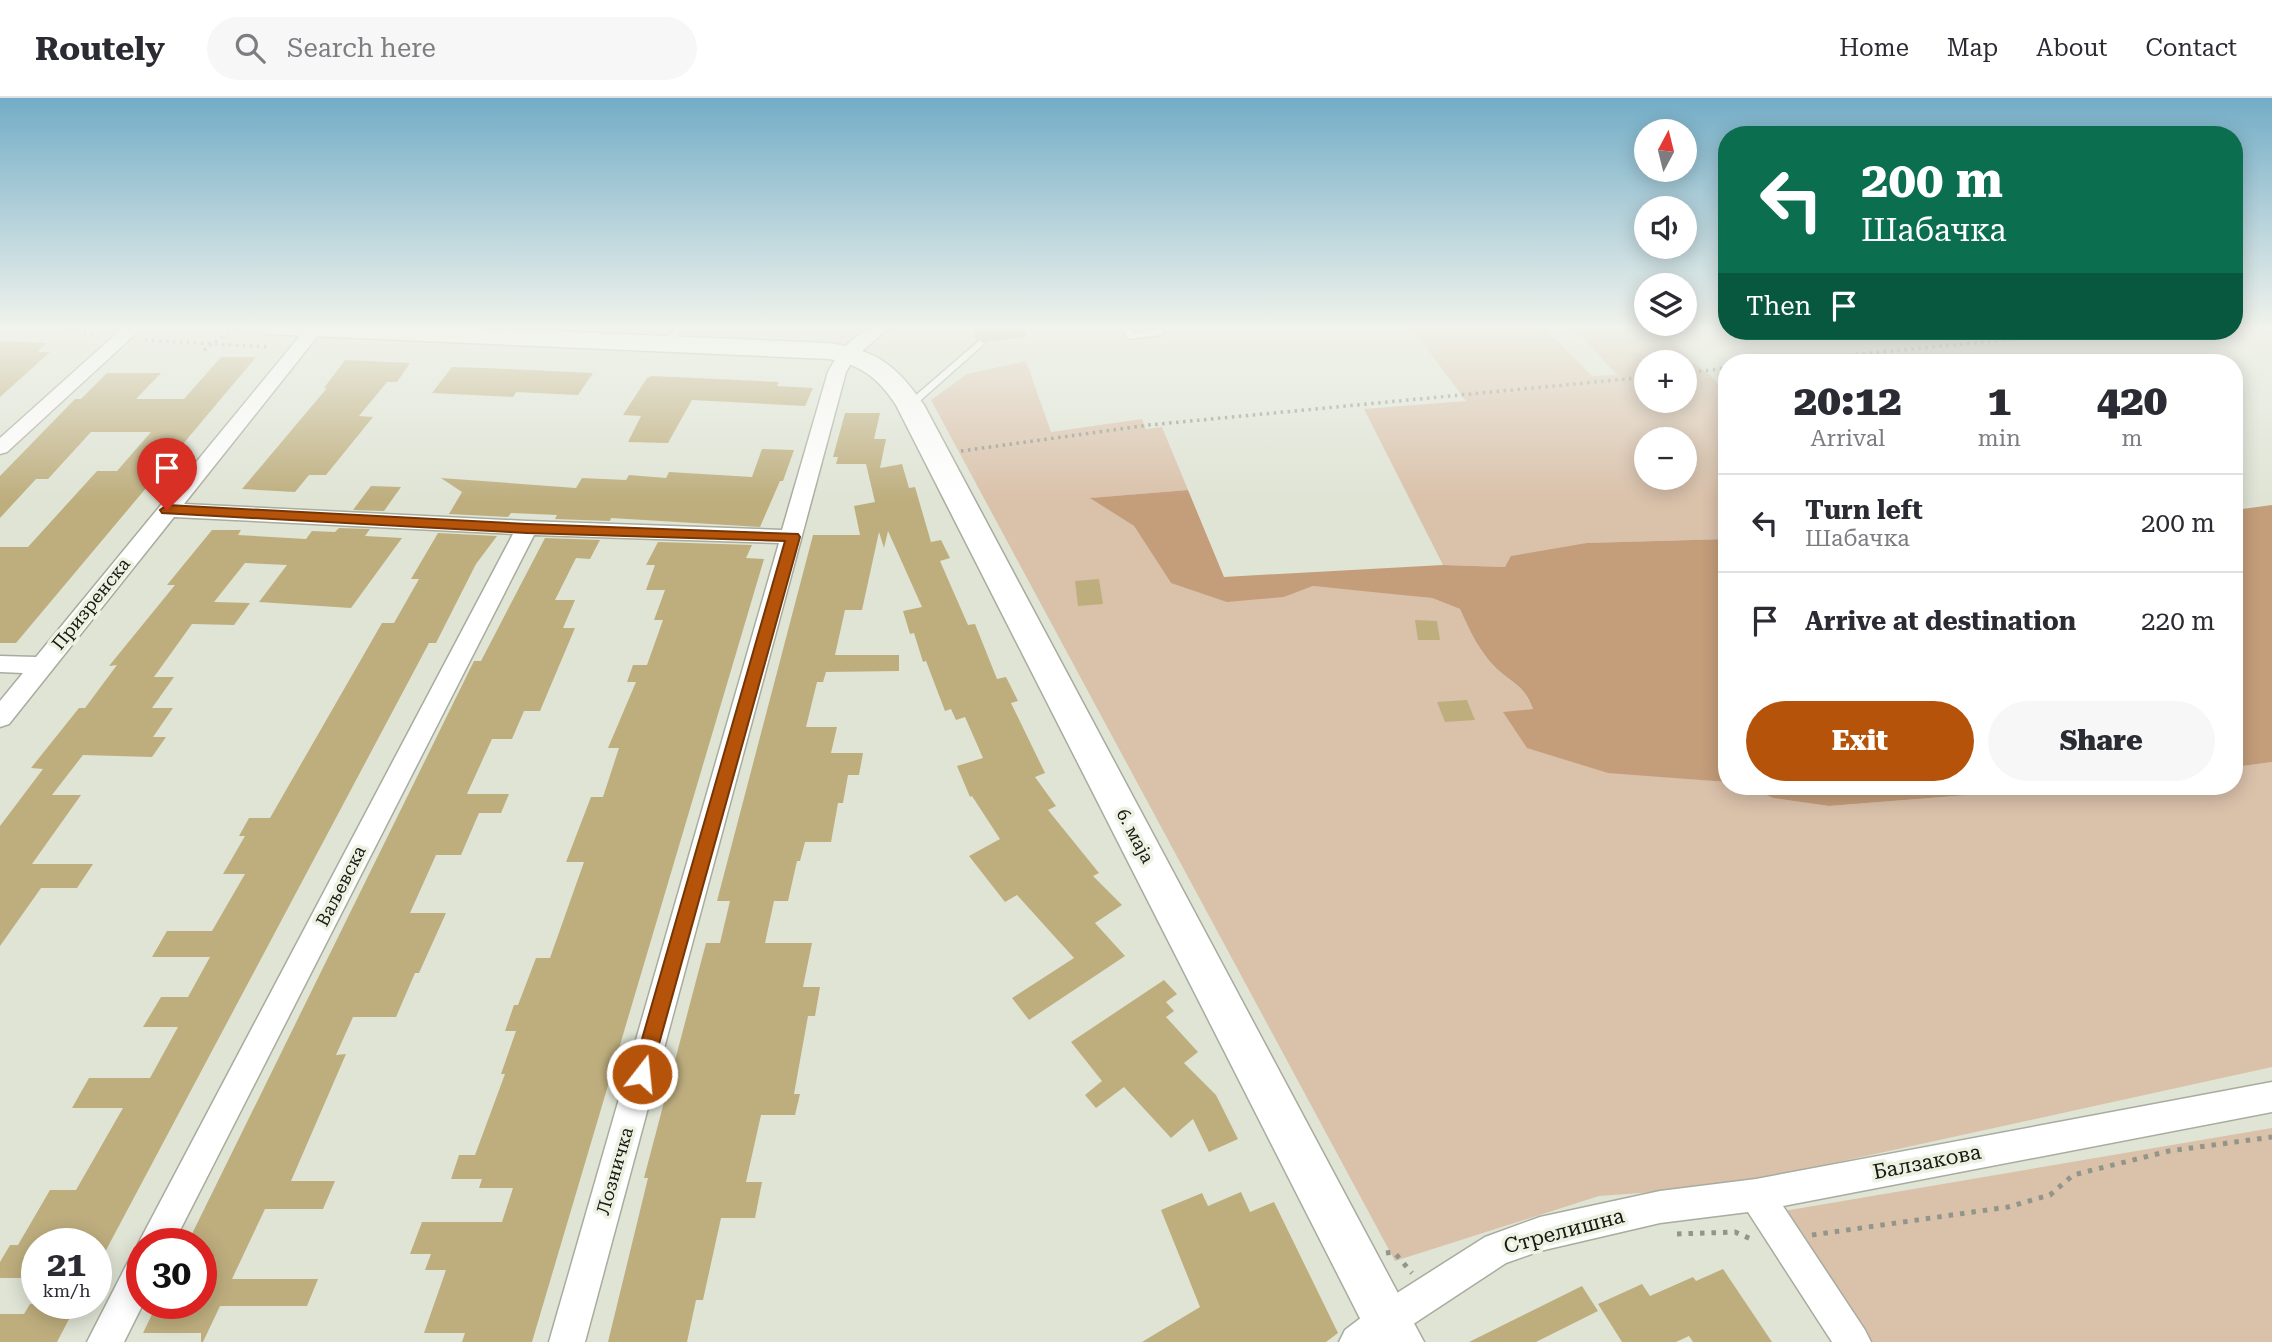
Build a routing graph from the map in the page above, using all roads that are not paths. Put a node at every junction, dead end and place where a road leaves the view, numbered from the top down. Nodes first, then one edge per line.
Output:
1 (71, 384) edge
2 (269, 384) edge
3 (834, 384) edge
4 (895, 384) edge
5 (933, 384) edge
6 (909, 405) junction
7 (0, 448) edge
8 (167, 510) junction
9 (527, 528) junction
10 (793, 537) junction
11 (0, 664) edge
12 (42, 666) junction
13 (0, 718) edge
14 (2272, 1097) edge
15 (1756, 1195) junction
16 (163, 1228) edge
17 (126, 1301) edge
18 (1381, 1334) edge
19 (105, 1342) edge
20 (567, 1342) edge
21 (1853, 1342) edge

1 - 7 street
2 - 8 street, Призренска
3 - 10 street, Лозничка
4 - 6 street, 6. маја
5 - 6 lane
6 - 18 street, 6. маја
8 - 9 street
8 - 12 street, Призренска
9 - 10 street
9 - 16 street, Ваљевска
10 - 20 street, Лозничка
11 - 12 street
12 - 13 street, Призренска
14 - 15 street, Балзакова
15 - 18 street, Стрелишна
15 - 21 street
17 - 19 street

